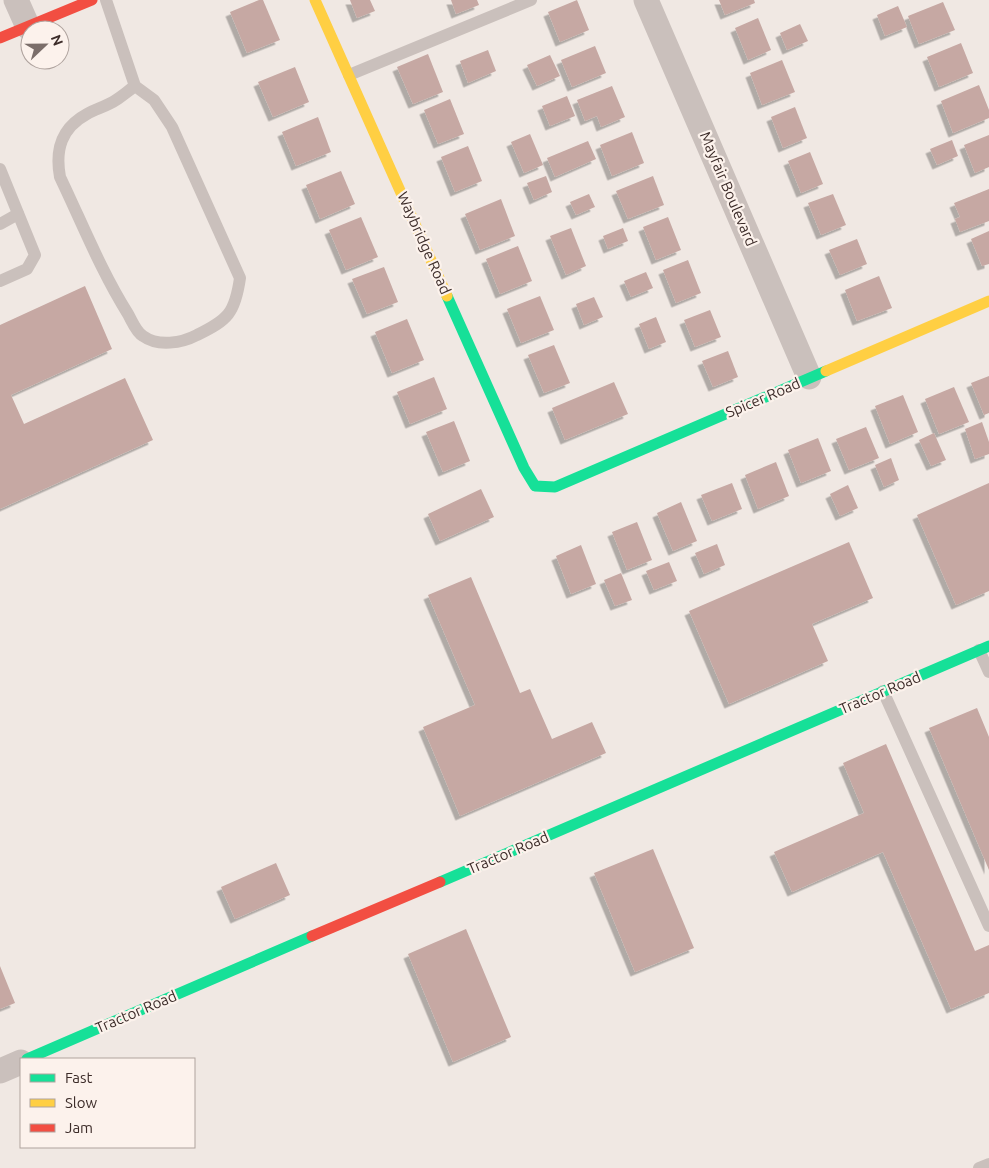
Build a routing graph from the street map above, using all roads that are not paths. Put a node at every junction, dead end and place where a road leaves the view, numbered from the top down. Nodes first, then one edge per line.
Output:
1 (16, 0) edge
2 (92, 0) edge
3 (106, 0) edge
4 (315, 0) edge
5 (531, 0) edge
6 (646, 0) edge
7 (25, 20) edge
8 (45, 20) edge
9 (20, 30) edge
10 (0, 38) edge
11 (349, 75) junction
12 (135, 86) junction
13 (0, 169) edge
14 (18, 214) junction
15 (0, 224) edge
16 (0, 281) edge
17 (989, 301) edge
18 (809, 378) junction
19 (535, 486) joint
20 (984, 648) edge
21 (989, 672) edge
22 (883, 691) junction
23 (989, 926) edge
24 (29, 1058) edge
25 (20, 1062) edge
26 (0, 1071) edge
27 (989, 1164) edge
28 (979, 1168) edge

1 - 7 street
2 - 8 street
3 - 12 lane
4 - 11 street, Waybridge Road
5 - 11 lane
6 - 18 street, Mayfair Boulevard
9 - 10 street
11 - 19 street, Waybridge Road
12 - 12 lane
13 - 14 lane
14 - 15 lane
14 - 16 lane
17 - 18 street, Spicer Road
18 - 19 street, Spicer Road
20 - 21 lane
20 - 22 street, Tractor Road
22 - 23 lane
22 - 24 street, Tractor Road
25 - 26 street
27 - 28 lane

